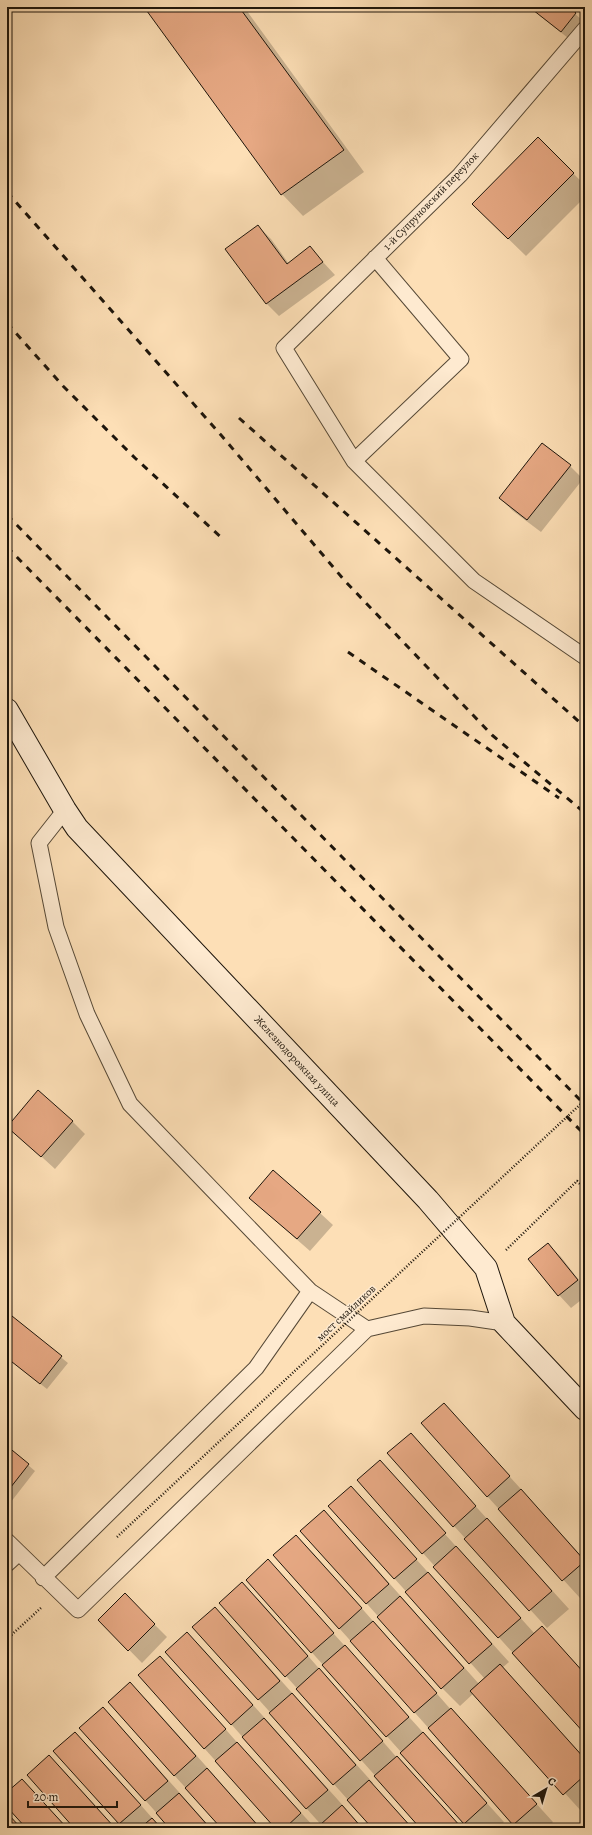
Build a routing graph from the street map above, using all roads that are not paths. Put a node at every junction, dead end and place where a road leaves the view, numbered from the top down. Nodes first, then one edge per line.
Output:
1 (585, 29) edge
2 (376, 258) junction
3 (354, 461) junction
4 (585, 657) edge
5 (7, 710) edge
6 (64, 810) junction
7 (310, 1291) junction
8 (504, 1323) junction
9 (367, 1329) junction
10 (585, 1409) edge
11 (7, 1541) edge
12 (19, 1553) junction
13 (7, 1564) edge
14 (43, 1578) junction

1 - 2 lane, 1-й Супруновский переулок
2 - 3 lane, 1-й Супруновский переулок
2 - 3 lane
3 - 4 lane
5 - 6 street, Железнодорожная улица
6 - 7 lane
6 - 8 street, Железнодорожная улица
7 - 9 lane
7 - 14 lane
8 - 9 lane
8 - 10 street, Железнодорожная улица
9 - 14 lane
11 - 12 lane
12 - 13 lane
12 - 14 lane

